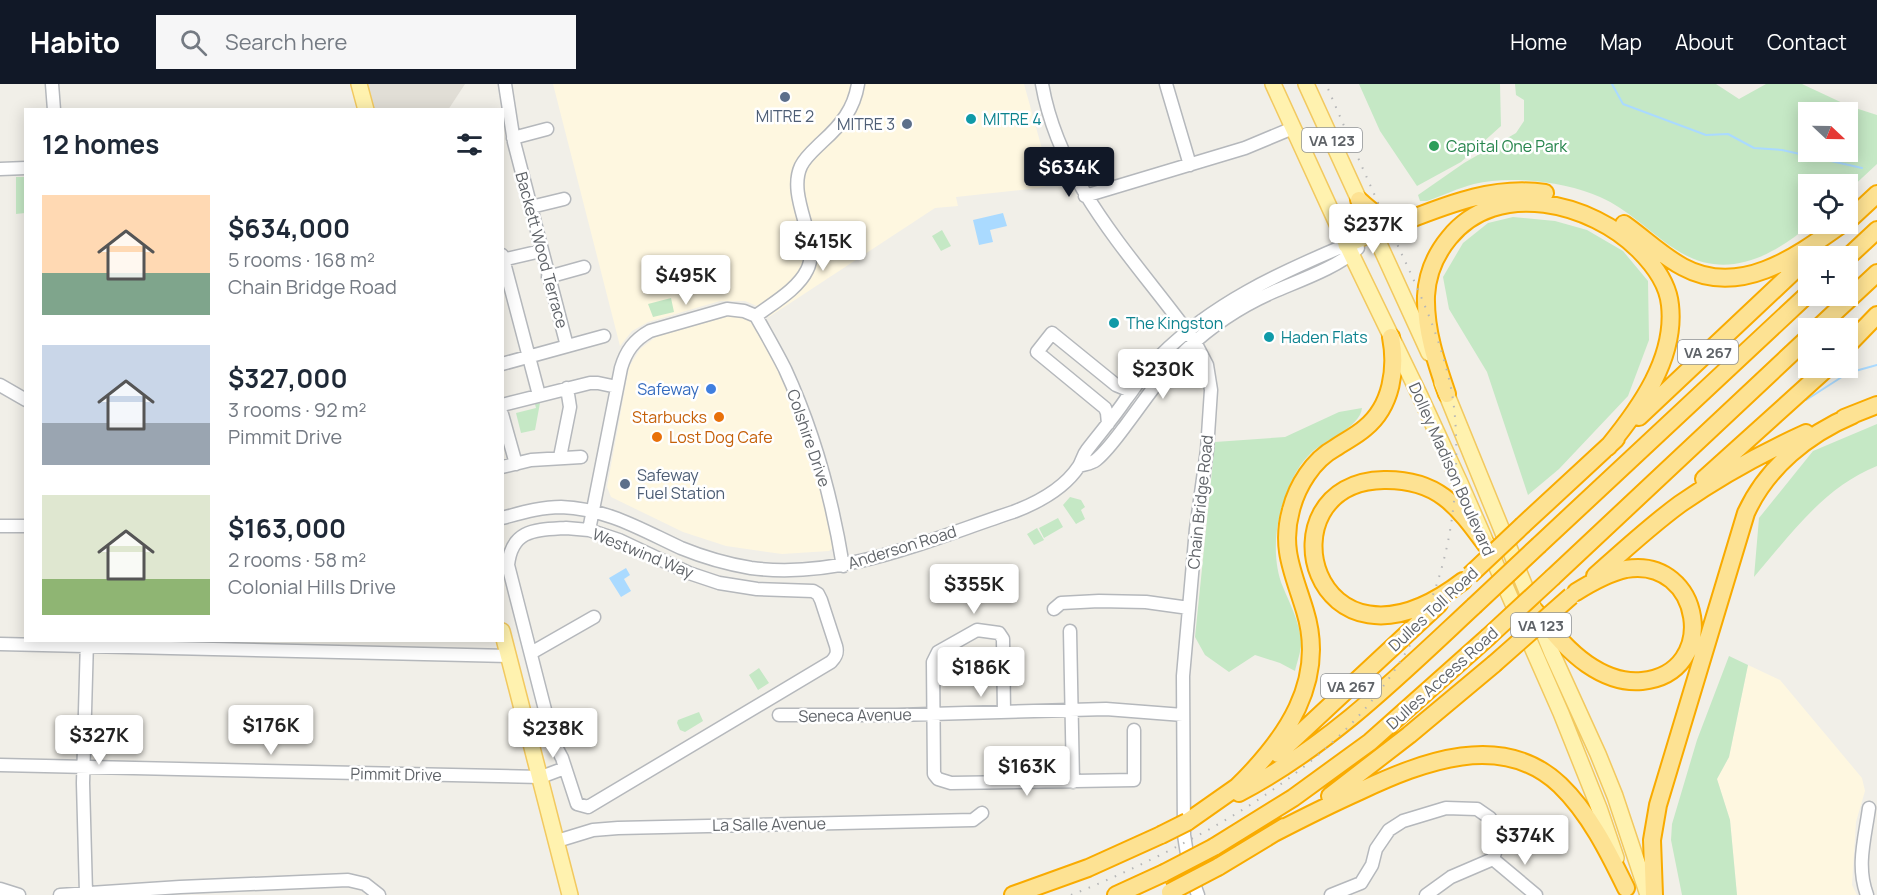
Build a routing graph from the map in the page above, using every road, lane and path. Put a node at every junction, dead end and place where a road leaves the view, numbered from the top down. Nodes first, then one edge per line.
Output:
1 (52, 84) edge
2 (359, 84) edge
3 (505, 84) edge
4 (858, 84) edge
5 (1042, 84) edge
6 (1166, 84) edge
7 (1273, 84) edge
8 (1306, 84) edge
9 (54, 108) edge
10 (365, 108) edge
11 (1293, 128) junction
12 (547, 129) dead end
13 (510, 142) edge
14 (1190, 165) junction
15 (24, 168) edge
16 (0, 169) edge
17 (1086, 196) junction
18 (1872, 198) edge
19 (564, 199) dead end
20 (1359, 200) junction
21 (531, 207) junction
22 (1858, 211) edge
23 (1413, 219) junction
24 (1877, 230) edge
25 (1374, 233) junction
26 (1827, 234) edge
27 (1833, 234) edge
28 (1821, 246) edge
29 (1858, 248) edge
30 (1349, 250) junction
31 (541, 251) junction
32 (504, 258) edge
33 (504, 262) edge
34 (584, 267) dead end
35 (1798, 267) edge
36 (1877, 273) edge
37 (548, 276) junction
38 (1798, 303) edge
39 (1877, 315) edge
40 (756, 316) junction
41 (1829, 318) edge
42 (1858, 335) edge
43 (604, 336) dead end
44 (1192, 337) junction
45 (1391, 337) junction
46 (567, 346) junction
47 (1798, 347) edge
48 (529, 356) junction
49 (504, 363) edge
50 (1816, 378) edge
51 (0, 385) edge
52 (617, 387) junction
53 (1135, 387) junction
54 (567, 388) junction
55 (1447, 394) junction
56 (539, 395) junction
57 (24, 399) edge
58 (504, 404) edge
59 (1877, 405) edge
60 (1853, 415) junction
61 (504, 421) edge
62 (1108, 424) junction
63 (1608, 447) junction
64 (580, 457) dead end
65 (560, 458) junction
66 (516, 464) junction
67 (1079, 466) junction
68 (504, 467) edge
69 (593, 511) junction
70 (504, 518) edge
71 (0, 526) edge
72 (24, 526) edge
73 (1650, 528) junction
74 (589, 530) junction
75 (1486, 545) junction
76 (843, 566) junction
77 (760, 568) junction
78 (1466, 578) junction
79 (757, 589) junction
80 (1574, 594) junction
81 (1189, 608) junction
82 (1054, 609) dead end
83 (1535, 611) junction
84 (594, 617) dead end
85 (1070, 631) dead end
86 (504, 638) edge
87 (87, 643) edge
88 (0, 644) edge
89 (531, 653) junction
90 (509, 656) junction
91 (1072, 710) junction
92 (1004, 712) junction
93 (934, 714) junction
94 (778, 715) dead end
95 (1183, 715) junction
96 (1134, 730) dead end
97 (0, 765) edge
98 (84, 767) junction
99 (565, 768) junction
100 (541, 777) junction
101 (1073, 782) junction
102 (1237, 787) junction
103 (1212, 807) junction
104 (1869, 808) dead end
105 (982, 813) dead end
106 (1274, 833) junction
107 (557, 841) junction
108 (1493, 859) junction
109 (0, 890) edge
110 (1627, 891) edge
111 (86, 893) junction
112 (1166, 893) edge
113 (19, 895) edge
114 (60, 895) edge
115 (379, 895) edge
116 (569, 895) edge
117 (1012, 895) edge
118 (1116, 895) edge
119 (1198, 895) edge
120 (1332, 895) edge
121 (1426, 895) edge
122 (1536, 895) edge
123 (1648, 895) edge
124 (1654, 895) edge
125 (1867, 895) edge

1 - 9 street
2 - 10 main road
3 - 13 street, Backett Wood Terrace
4 - 40 street
5 - 17 street, Chain Bridge Road
6 - 14 street
7 - 11 main road, Dolley Madison Boulevard / VA 123
8 - 20 main road, Dolley Madison Boulevard / VA 123
11 - 14 street
11 - 30 main road, Dolley Madison Boulevard / VA 123
12 - 13 street
13 - 21 street, Backett Wood Terrace
14 - 17 street
15 - 16 street
17 - 44 street, Chain Bridge Road
18 - 22 highway, Dulles Toll Road / VA 267
19 - 21 street
20 - 23 highway
20 - 25 main road, Dolley Madison Boulevard / VA 123
21 - 31 street, Backett Wood Terrace
23 - 25 highway
23 - 26 highway
24 - 29 highway
25 - 30 main road
25 - 55 main road, Dolley Madison Boulevard / VA 123
27 - 28 highway, Dulles Toll Road / VA 267
30 - 44 street, Anderson Road
30 - 45 main road, Dolley Madison Boulevard / VA 123
31 - 32 street
31 - 37 street, Backett Wood Terrace
33 - 48 street
34 - 37 street
35 - 63 highway, Dulles Toll Road / VA 267
36 - 41 highway
37 - 46 street, Backett Wood Terrace
38 - 103 highway, Dulles Access Road, bridge
39 - 42 highway
40 - 52 street
40 - 76 street, Colshire Drive
43 - 46 street
44 - 53 street, Anderson Road
44 - 67 street, Anderson Road
44 - 81 street, Chain Bridge Road
45 - 75 main road, Dolley Madison Boulevard / VA 123
45 - 102 highway
46 - 48 street
47 - 118 highway, Dulles Access Road, bridge
48 - 49 street
48 - 56 street
50 - 73 highway
51 - 57 street
52 - 54 street
52 - 69 street
53 - 62 street, Anderson Road
53 - 62 street
54 - 56 street
54 - 65 street
55 - 63 highway
55 - 83 main road, Dolley Madison Boulevard / VA 123
56 - 58 street
59 - 60 highway
60 - 73 highway
60 - 124 highway
61 - 66 street
62 - 67 street, Anderson Road
63 - 78 highway, Dulles Toll Road / VA 267, bridge
64 - 65 street
65 - 66 street
66 - 68 street
67 - 76 street, Anderson Road
69 - 70 street, Anderson Road
69 - 74 street
69 - 77 street, Anderson Road
71 - 72 street
73 - 80 highway
74 - 79 street, Westwind Way
74 - 89 street, Westwind Way
75 - 78 highway
75 - 110 main road, Dolley Madison Boulevard / VA 123
76 - 77 street, Anderson Road
77 - 79 street
78 - 102 highway, Dulles Toll Road / VA 267
79 - 99 street, Westwind Way
80 - 83 highway
80 - 106 highway, bridge
81 - 82 street
81 - 95 street, Chain Bridge Road
83 - 123 main road, Dolley Madison Boulevard / VA 123
84 - 89 street
85 - 91 street
86 - 90 main road
87 - 88 street
87 - 90 street
87 - 98 street
89 - 99 street, Westwind Way
90 - 100 main road
91 - 92 street, Seneca Avenue
91 - 95 street, Seneca Avenue
91 - 101 street
92 - 93 street, Seneca Avenue
92 - 93 street
93 - 94 street, Seneca Avenue
93 - 101 street
95 - 119 street, Chain Bridge Road
96 - 101 street
97 - 98 street, Pimmit Drive
98 - 100 street, Pimmit Drive
98 - 111 street
99 - 100 street
100 - 107 main road
102 - 103 highway, Dulles Toll Road / VA 267
103 - 117 highway, Dulles Access Road, bridge
104 - 125 street
105 - 107 street, La Salle Avenue
106 - 110 highway
106 - 112 highway, bridge
107 - 116 main road
108 - 120 street
108 - 121 street
108 - 122 street
109 - 113 street
111 - 114 street
111 - 115 street

